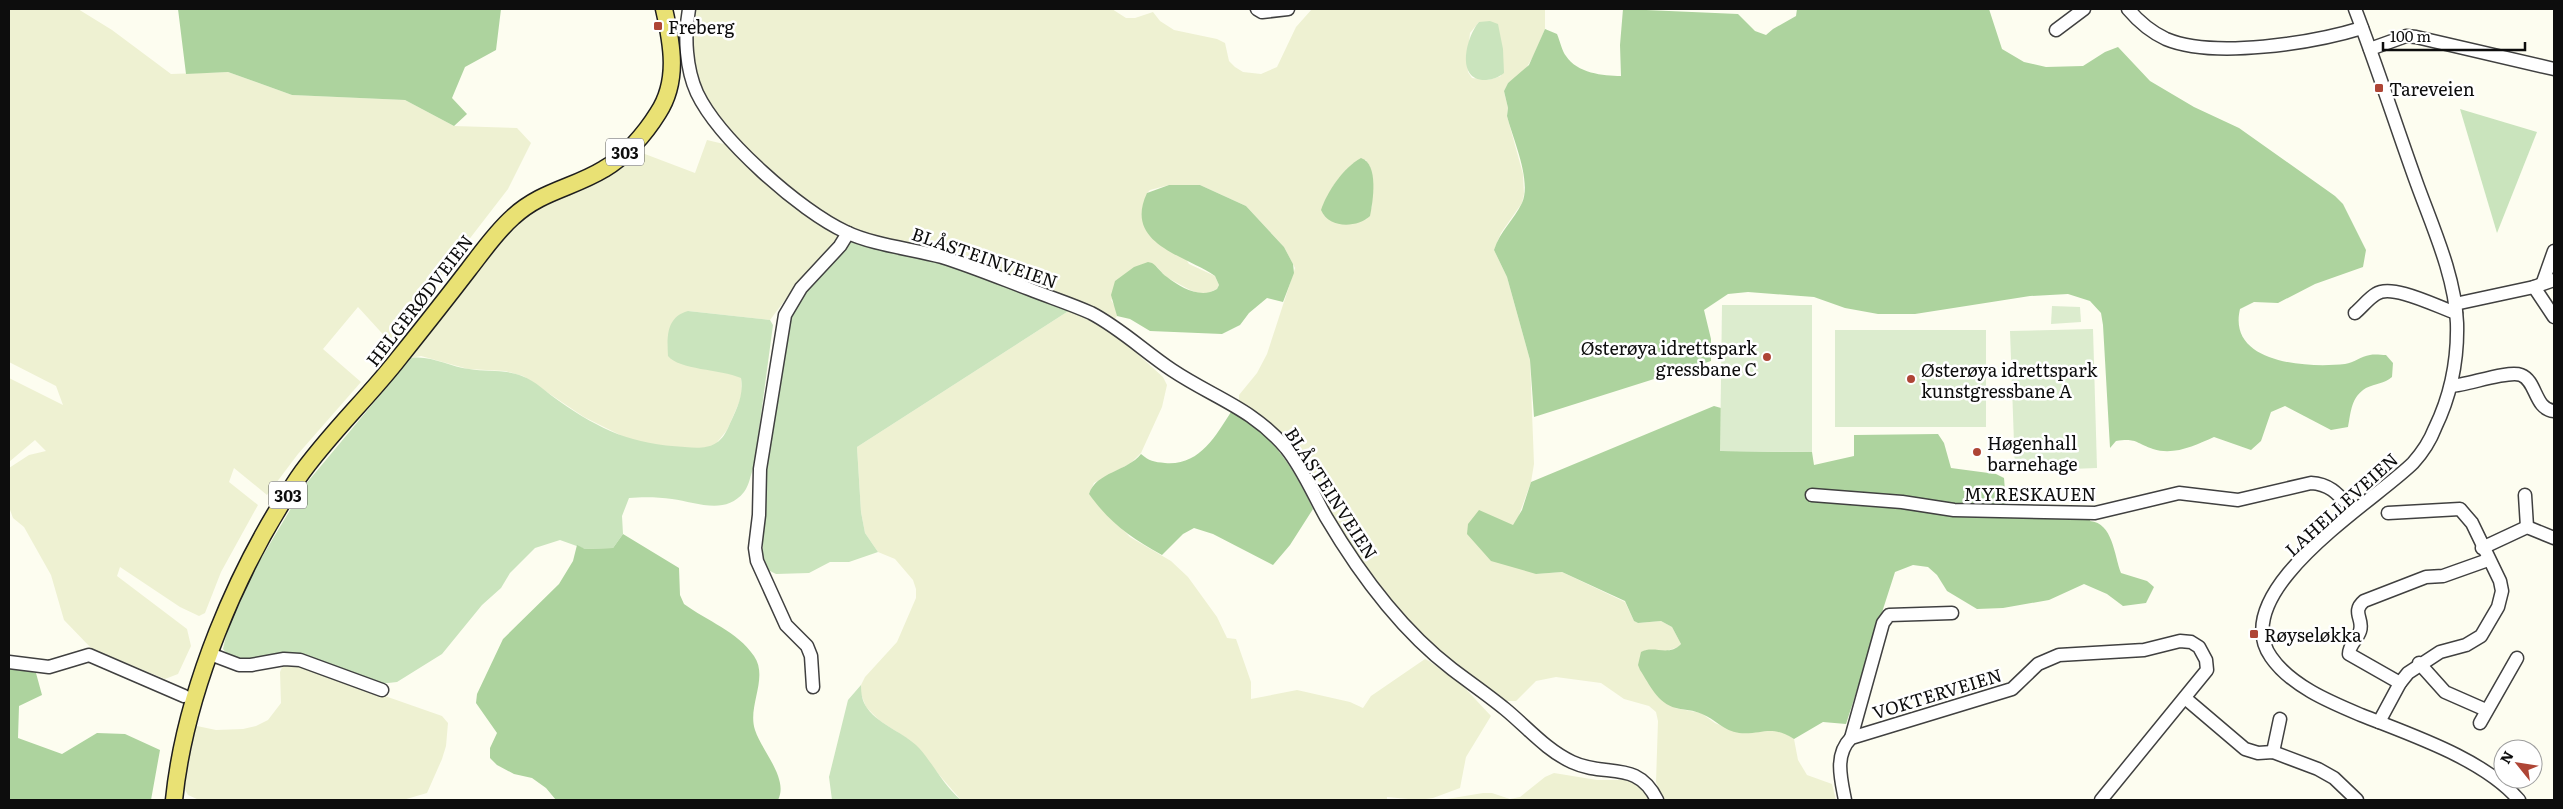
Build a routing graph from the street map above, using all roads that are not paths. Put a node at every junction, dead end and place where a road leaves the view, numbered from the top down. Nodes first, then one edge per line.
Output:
1 (664, 9) edge
2 (688, 9) edge
3 (1257, 9) edge
4 (1288, 9) edge
5 (2084, 9) edge
6 (2128, 9) edge
7 (2354, 9) edge
8 (2362, 28) junction
9 (2056, 30) dead end
10 (2370, 49) junction
11 (2554, 69) edge
12 (848, 233) junction
13 (2554, 251) edge
14 (2544, 283) edge
15 (2455, 309) junction
16 (2355, 313) dead end
17 (2554, 317) edge
18 (2450, 386) junction
19 (2554, 411) edge
20 (2525, 494) dead end
21 (1812, 495) dead end
22 (2353, 511) junction
23 (2388, 513) dead end
24 (2528, 527) junction
25 (2554, 538) edge
26 (2482, 548) junction
27 (2488, 560) junction
28 (1952, 614) dead end
29 (210, 654) junction
30 (2517, 658) dead end
31 (9, 662) edge
32 (2420, 663) junction
33 (2400, 683) junction
34 (813, 687) dead end
35 (382, 690) dead end
36 (184, 696) dead end
37 (2185, 698) junction
38 (2486, 710) junction
39 (2280, 720) dead end
40 (2379, 722) junction
41 (2480, 722) dead end
42 (1851, 738) junction
43 (2273, 752) junction
44 (174, 800) edge
45 (1657, 800) edge
46 (1845, 800) edge
47 (2101, 800) edge
48 (2357, 800) edge
49 (2519, 800) edge

1 - 29 main road, HELGERØDVEIEN / 303
2 - 12 street, BLÅSTEINVEIEN
3 - 4 street
5 - 9 street
6 - 8 street
7 - 8 street, LAHELLEVEIEN
8 - 10 street, LAHELLEVEIEN
10 - 11 street
10 - 15 street, LAHELLEVEIEN
12 - 34 street
12 - 45 street, BLÅSTEINVEIEN
13 - 14 street
14 - 15 street
14 - 17 street
15 - 16 street
15 - 18 street, LAHELLEVEIEN
18 - 19 street
18 - 22 street, LAHELLEVEIEN
20 - 24 street
21 - 22 street, MYRESKAUEN
22 - 40 street, LAHELLEVEIEN
23 - 26 street
24 - 25 street
24 - 26 street
26 - 27 street
27 - 32 street
27 - 33 street
28 - 42 street, VOKTERVEIEN
29 - 35 street
29 - 44 main road, HELGERØDVEIEN / 303
30 - 38 street
31 - 36 street
32 - 33 street
32 - 38 street
33 - 40 street
37 - 42 street, VOKTERVEIEN
37 - 43 street
37 - 47 street, VOKTERVEIEN
38 - 41 street
39 - 43 street
40 - 49 street, LAHELLEVEIEN
42 - 46 street, VOKTERVEIEN
43 - 48 street

